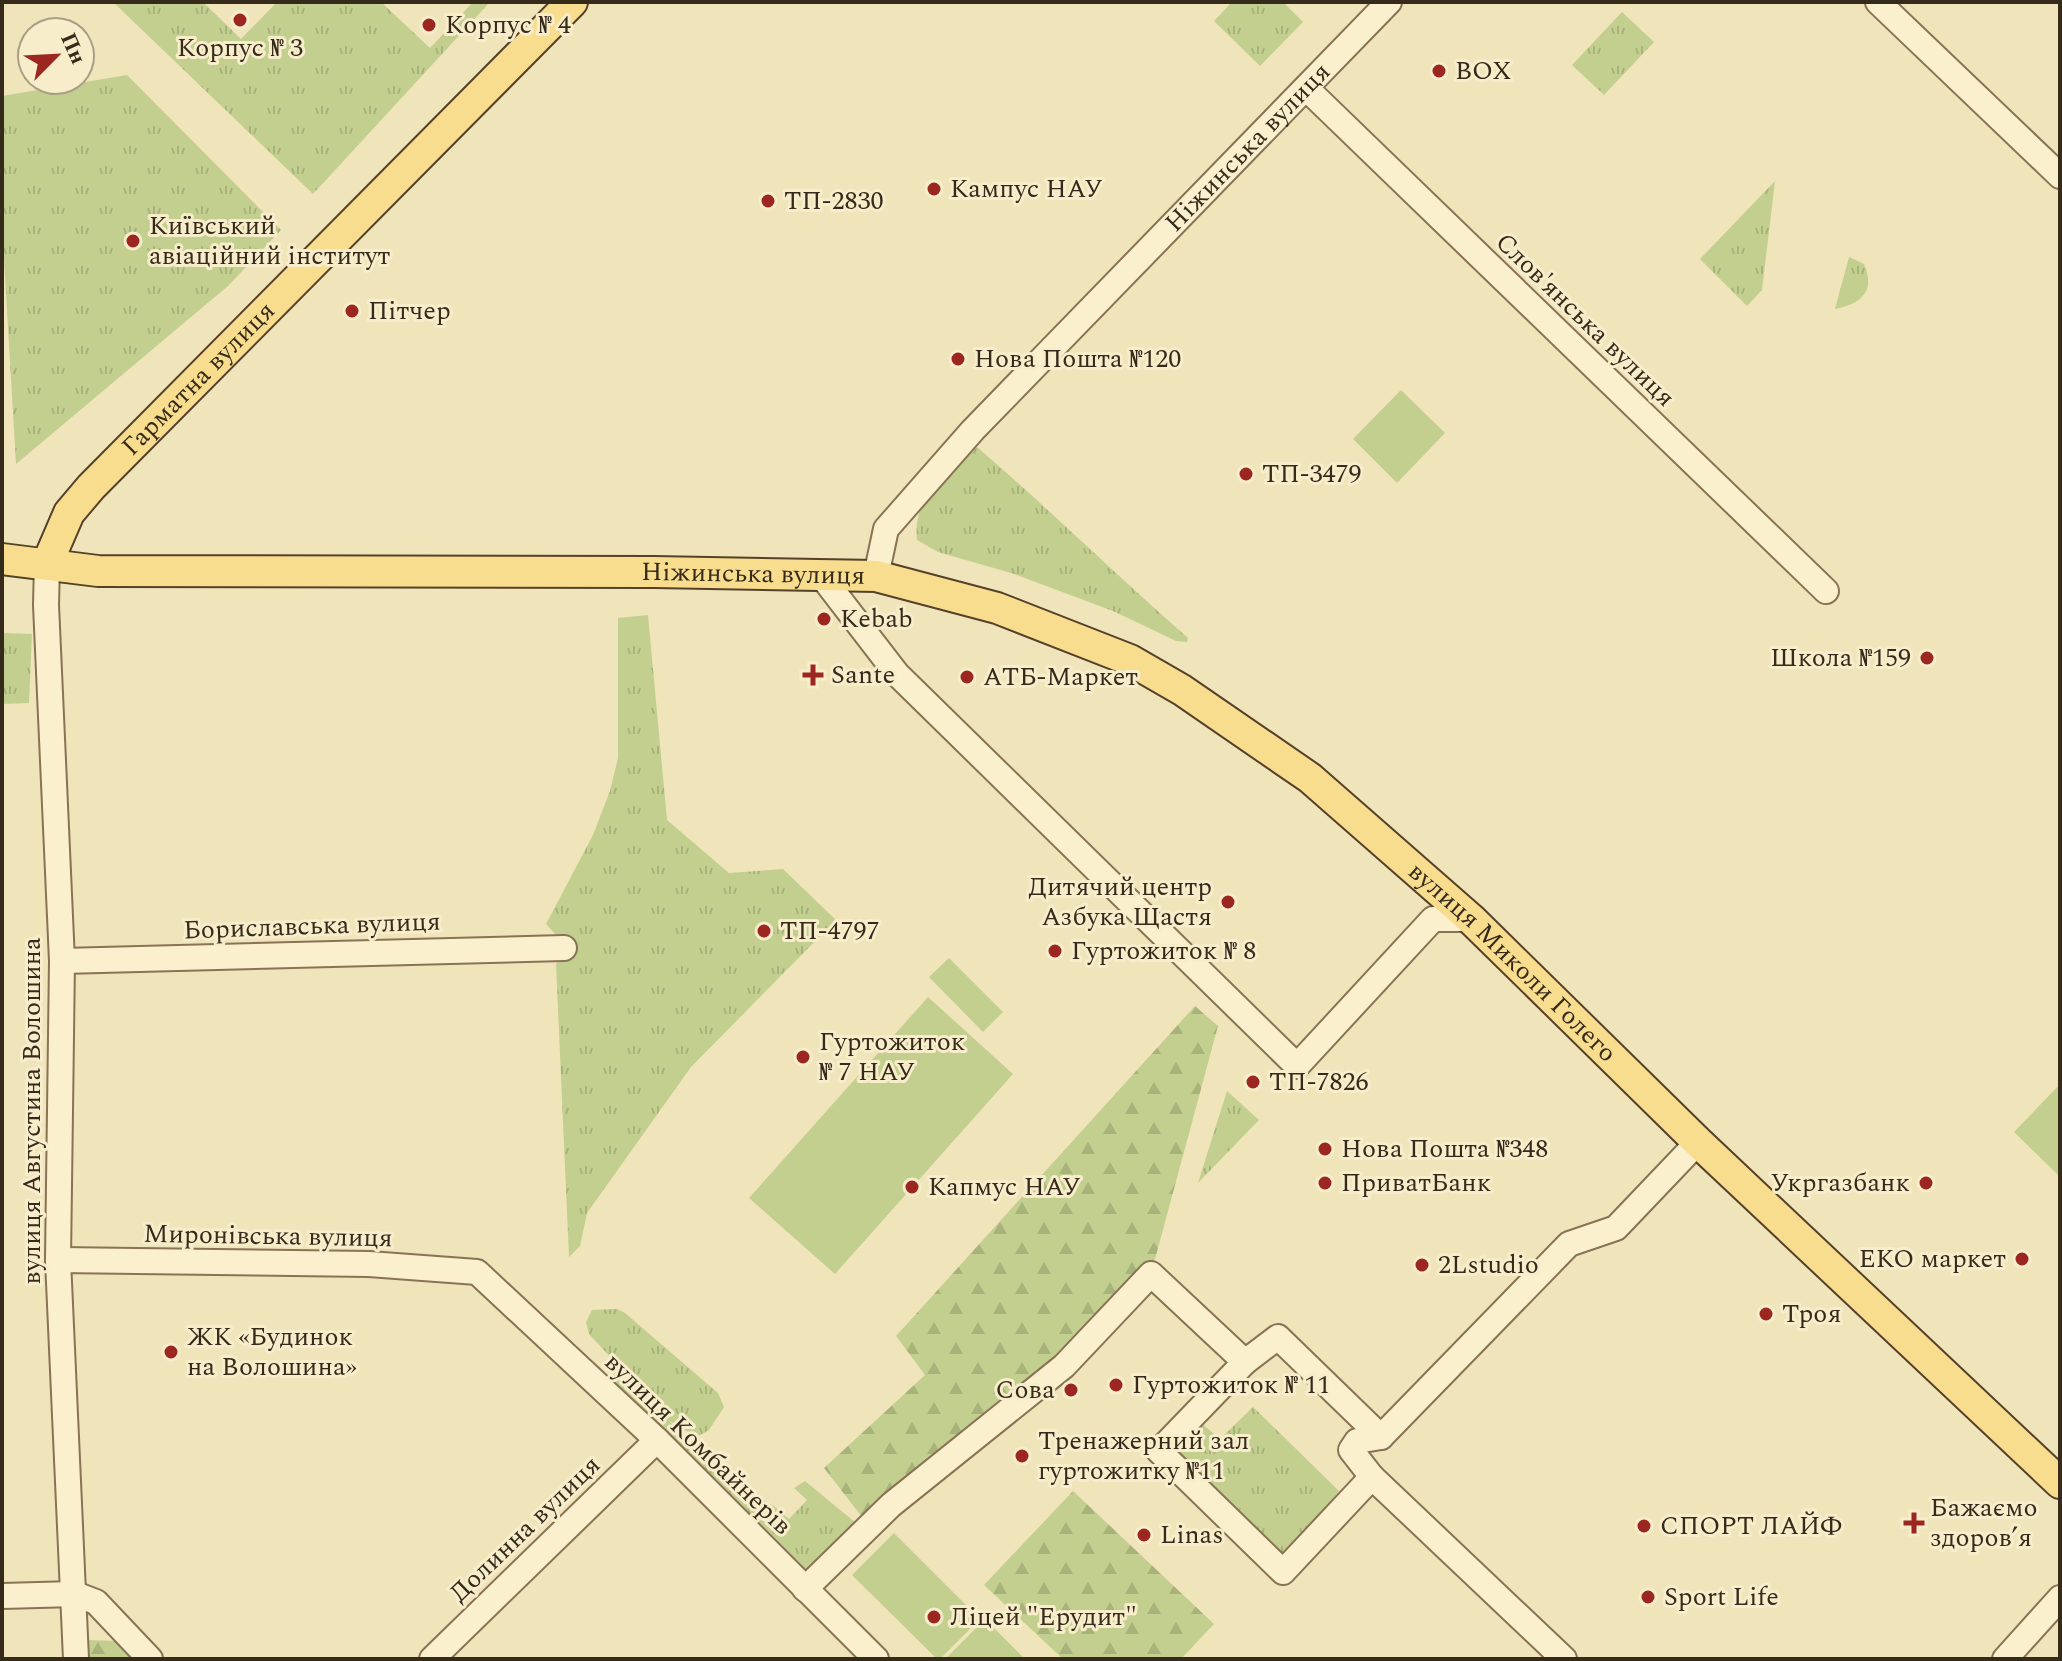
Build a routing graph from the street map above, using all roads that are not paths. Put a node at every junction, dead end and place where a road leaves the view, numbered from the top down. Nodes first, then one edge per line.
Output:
1 (572, 2) edge
2 (1389, 2) edge
3 (1878, 2) edge
4 (1306, 88) junction
5 (2060, 176) edge
6 (2, 559) edge
7 (47, 564) junction
8 (820, 574) junction
9 (876, 576) junction
10 (1826, 591) dead end
11 (1471, 919) junction
12 (564, 948) dead end
13 (62, 961) junction
14 (1698, 1142) junction
15 (58, 1260) junction
16 (477, 1272) joint
17 (1245, 1362) junction
18 (1381, 1437) junction
19 (657, 1440) junction
20 (1372, 1477) junction
21 (2060, 1483) edge
22 (805, 1589) junction
23 (75, 1594) junction
24 (2, 1596) edge
25 (2060, 1598) edge
26 (76, 1659) edge
27 (150, 1659) edge
28 (432, 1659) edge
29 (876, 1659) edge
30 (1564, 1659) edge
31 (2005, 1659) edge

1 - 7 main road, Гарматна вулиця
2 - 4 street, Ніжинська вулиця
3 - 5 street
4 - 9 street, Ніжинська вулиця
4 - 10 street, Слов'янська вулиця
6 - 7 main road, Ніжинська вулиця
7 - 8 main road, Ніжинська вулиця
7 - 13 street, вулиця Августина Волошина
8 - 9 main road, Ніжинська вулиця
8 - 11 street
9 - 11 main road, вулиця Миколи Голего
11 - 14 main road, вулиця Миколи Голего
12 - 13 street, Бориславська вулиця
13 - 15 street, вулиця Августина Волошина
14 - 18 street
14 - 21 main road, вулиця Миколи Голего
15 - 16 street, Миронівська вулиця
15 - 23 street, вулиця Августина Волошина
16 - 19 street, вулиця Комбайнерів
17 - 18 street
17 - 20 street
17 - 22 street
18 - 20 street
19 - 22 street, вулиця Комбайнерів
19 - 28 street, Долинна вулиця
20 - 30 street
22 - 29 street, вулиця Комбайнерів
23 - 24 street
23 - 26 street, вулиця Августина Волошина
23 - 27 street
25 - 31 street

